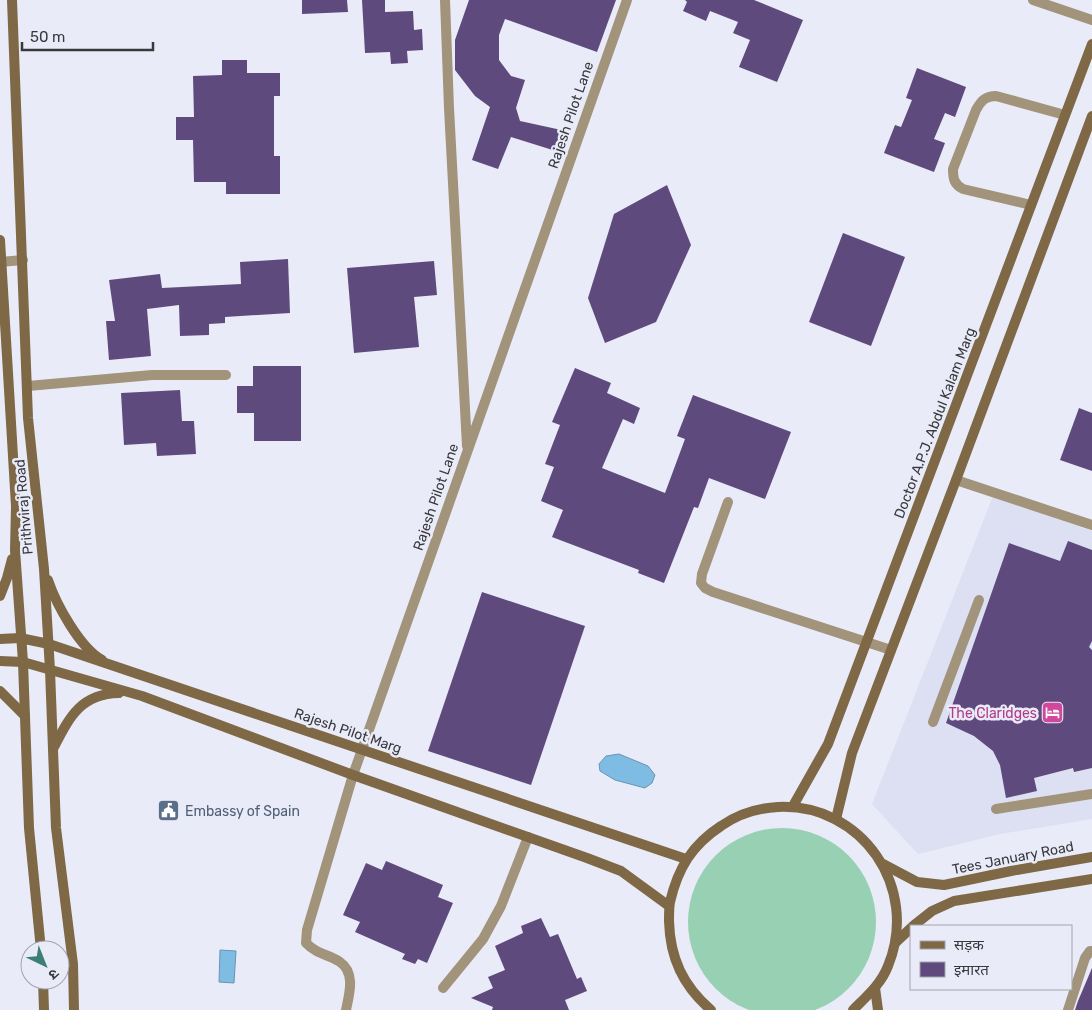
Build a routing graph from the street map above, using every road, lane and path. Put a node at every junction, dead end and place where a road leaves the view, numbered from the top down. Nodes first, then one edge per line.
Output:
1 (12, 0) edge
2 (445, 0) edge
3 (626, 0) edge
4 (1033, 0) edge
5 (1092, 20) edge
6 (1092, 44) edge
7 (1065, 115) junction
8 (1092, 116) edge
9 (1032, 205) junction
10 (0, 240) edge
11 (23, 260) junction
12 (1, 262) edge
13 (226, 375) dead end
14 (28, 386) junction
15 (467, 452) junction
16 (956, 480) junction
17 (728, 502) dead end
18 (1092, 525) edge
19 (14, 550) junction
20 (44, 569) junction
21 (0, 596) edge
22 (979, 600) dead end
23 (20, 638) junction
24 (0, 639) edge
25 (867, 641) junction
26 (48, 644) junction
27 (891, 650) junction
28 (0, 661) edge
29 (23, 662) junction
30 (114, 666) junction
31 (50, 670) junction
32 (0, 691) edge
33 (142, 696) junction
34 (25, 716) junction
35 (933, 722) dead end
36 (53, 749) junction
37 (362, 750) junction
38 (353, 776) junction
39 (1092, 794) edge
40 (793, 806) junction
41 (996, 809) dead end
42 (836, 819) junction
43 (528, 837) junction
44 (1092, 857) edge
45 (686, 859) junction
46 (883, 864) junction
47 (1092, 879) edge
48 (669, 906) junction
49 (914, 925) edge
50 (910, 929) edge
51 (40, 940) edge
52 (895, 943) junction
53 (1092, 951) edge
54 (443, 988) dead end
55 (875, 988) junction
56 (43, 990) edge
57 (44, 1010) edge
58 (74, 1010) edge
59 (346, 1010) edge
60 (711, 1010) edge
61 (853, 1010) edge
62 (878, 1010) edge
63 (1068, 1010) edge

1 - 11 main road, Prithviraj Road
2 - 15 street
3 - 15 street, Rajesh Pilot Lane
4 - 5 street
6 - 7 main road, Doctor A.P.J. Abdul Kalam Marg
7 - 9 main road, Doctor A.P.J. Abdul Kalam Marg
7 - 9 street
8 - 16 main road
9 - 25 main road, Doctor A.P.J. Abdul Kalam Marg
10 - 12 main road, Prithviraj Road
11 - 12 street
11 - 14 main road, Prithviraj Road
12 - 19 main road, Prithviraj Road
13 - 14 street
14 - 20 main road, Prithviraj Road
15 - 37 street, Rajesh Pilot Lane
16 - 18 street
16 - 27 main road
17 - 25 street
19 - 21 main road
19 - 23 main road, Prithviraj Road
20 - 26 main road, Prithviraj Road
20 - 30 main road
22 - 35 street
23 - 24 main road, Rajesh Pilot Marg
23 - 26 main road, Rajesh Pilot Marg
23 - 29 main road, Prithviraj Road
25 - 27 street
25 - 40 main road, Doctor A.P.J. Abdul Kalam Marg
26 - 30 main road, Rajesh Pilot Marg
26 - 31 main road, Prithviraj Road
27 - 42 main road
28 - 29 main road
29 - 31 main road
29 - 34 main road, Prithviraj Road
30 - 37 main road, Rajesh Pilot Marg
31 - 33 main road
31 - 36 main road, Prithviraj Road
32 - 34 main road
33 - 36 main road
33 - 38 main road
34 - 51 main road, Prithviraj Road
36 - 58 main road, Prithviraj Road
37 - 38 street, Rajesh Pilot Lane
37 - 45 main road, Rajesh Pilot Marg
38 - 43 main road
38 - 59 street, Rajesh Pilot Lane
39 - 41 street
40 - 42 main road
40 - 45 main road
42 - 46 main road
43 - 48 main road
43 - 54 street
44 - 46 main road, Tees January Road
45 - 48 main road
46 - 52 main road
47 - 49 main road
48 - 60 main road
50 - 52 main road
52 - 55 main road
53 - 63 street
55 - 61 main road
55 - 62 main road
56 - 57 main road

